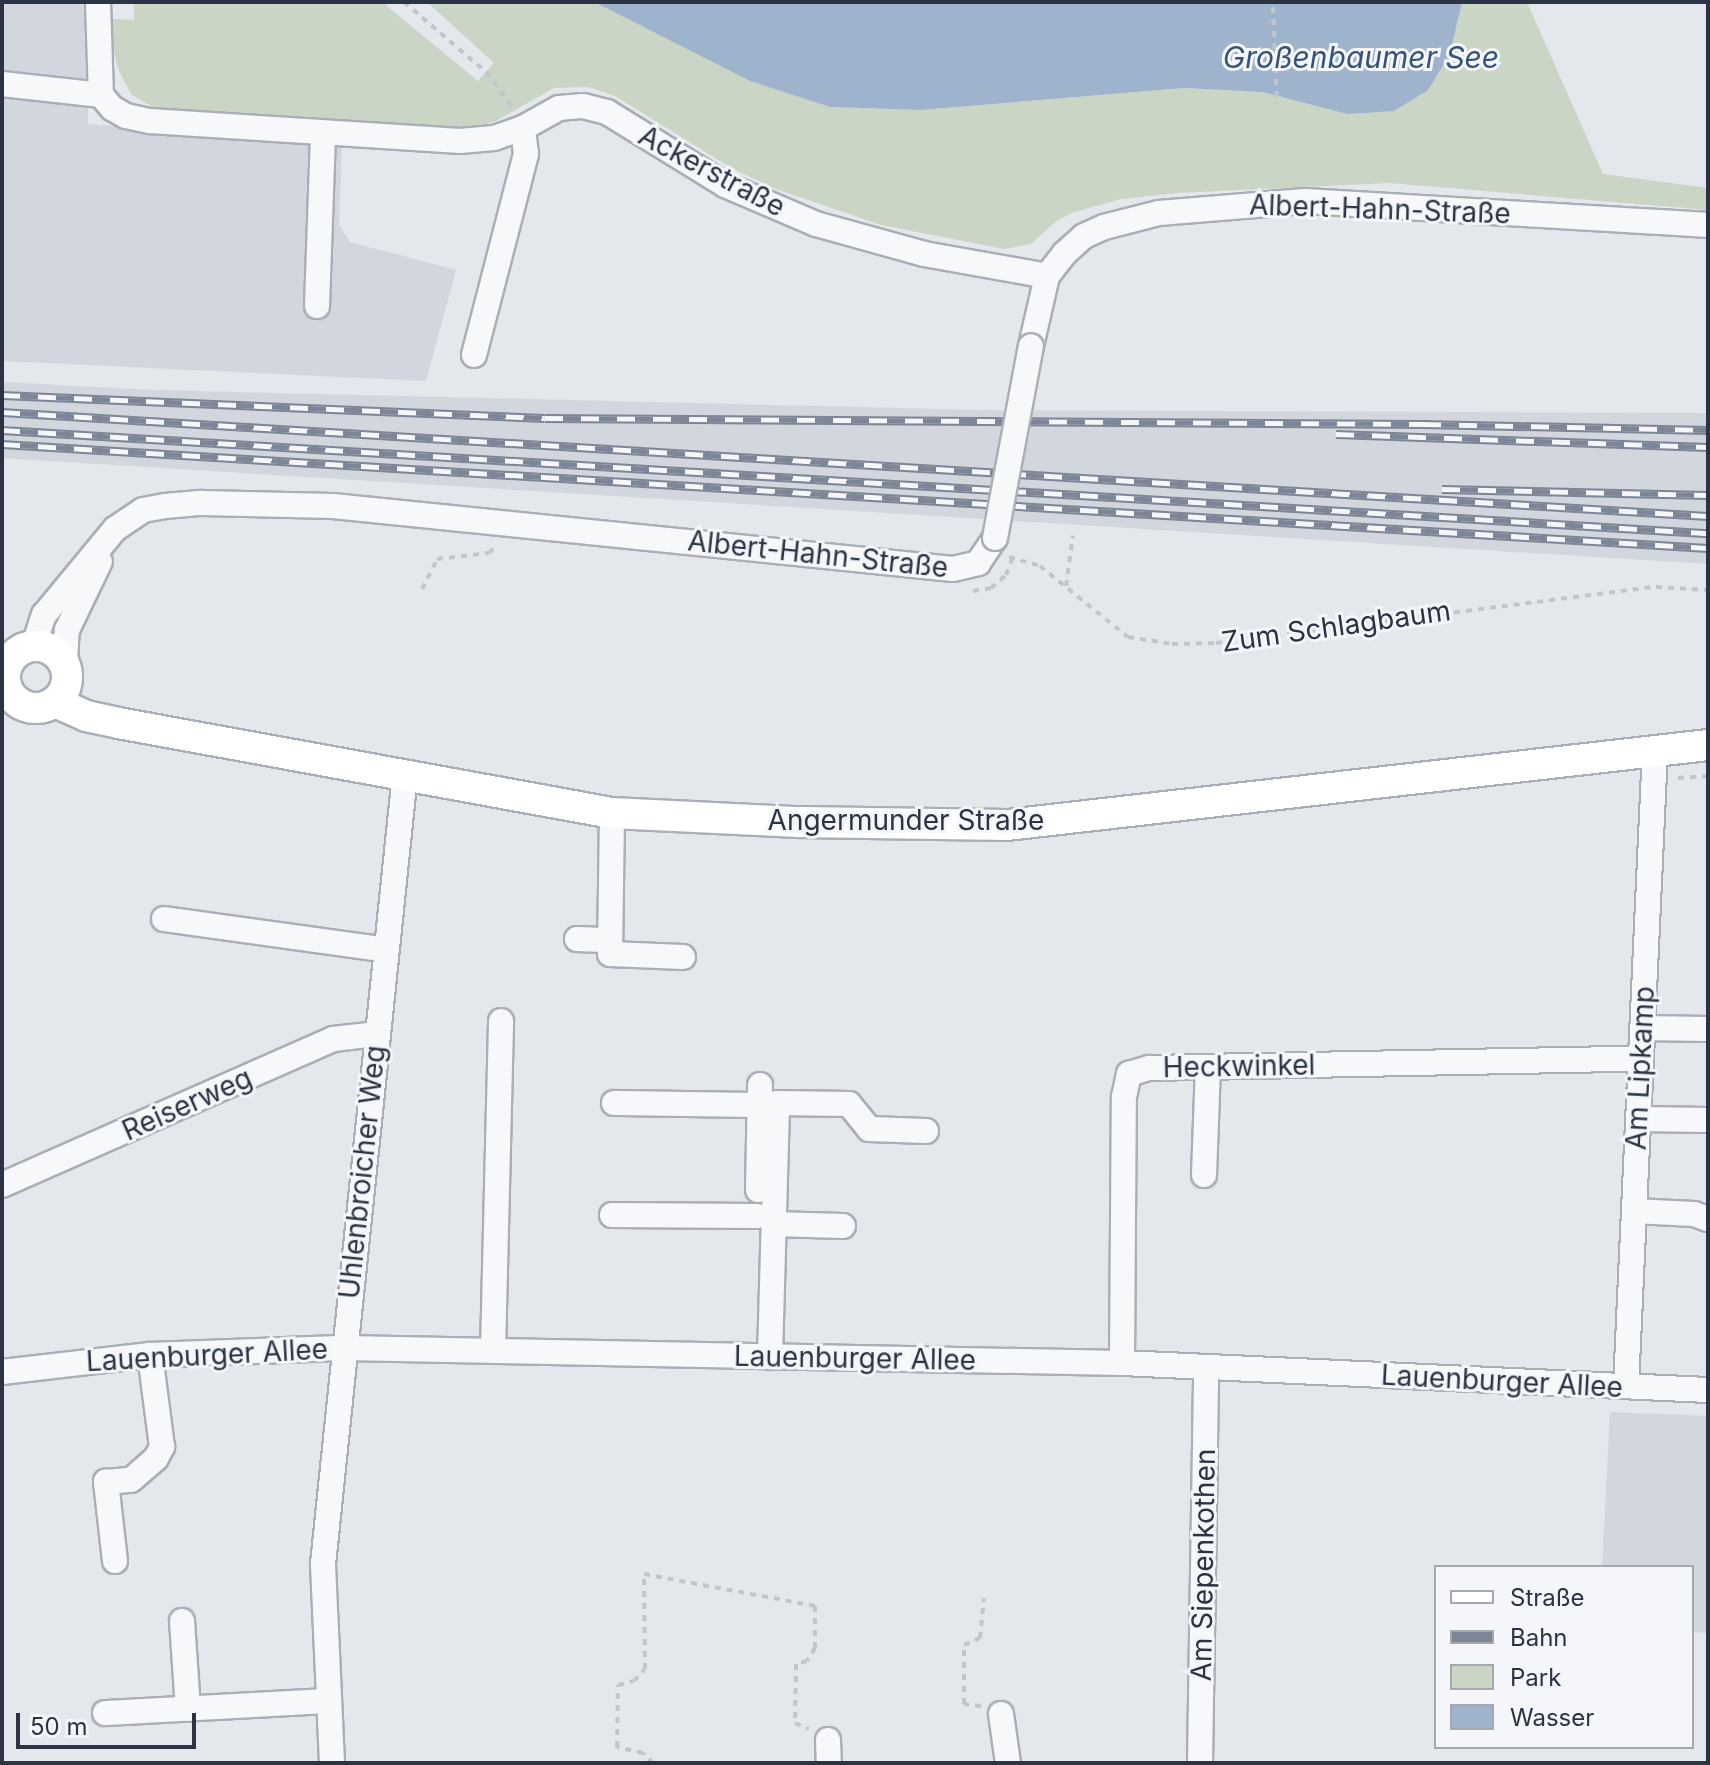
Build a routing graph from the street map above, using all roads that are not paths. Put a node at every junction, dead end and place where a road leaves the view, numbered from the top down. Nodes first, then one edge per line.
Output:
1 (98, 2) edge
2 (2, 84) edge
3 (101, 95) junction
4 (523, 128) junction
5 (323, 133) junction
6 (1708, 225) edge
7 (1047, 276) junction
8 (317, 306) dead end
9 (474, 355) dead end
10 (115, 529) junction
11 (15, 656) edge
12 (62, 683) junction
13 (7, 695) edge
14 (1708, 745) edge
15 (1655, 749) junction
16 (405, 774) junction
17 (612, 813) junction
18 (164, 919) dead end
19 (577, 939) dead end
20 (610, 940) junction
21 (386, 950) junction
22 (683, 957) dead end
23 (501, 1021) dead end
24 (1642, 1028) junction
25 (1708, 1029) edge
26 (376, 1034) junction
27 (1640, 1059) junction
28 (1208, 1067) junction
29 (614, 1103) dead end
30 (1638, 1119) junction
31 (1708, 1120) edge
32 (926, 1131) dead end
33 (1204, 1175) dead end
34 (2, 1185) edge
35 (1634, 1211) junction
36 (612, 1215) dead end
37 (1708, 1219) edge
38 (765, 1220) junction
39 (843, 1226) dead end
40 (345, 1348) junction
41 (493, 1351) junction
42 (150, 1355) junction
43 (762, 1356) junction
44 (1122, 1363) junction
45 (1206, 1367) junction
46 (2, 1372) edge
47 (1626, 1386) junction
48 (1708, 1390) edge
49 (115, 1561) dead end
50 (182, 1621) dead end
51 (329, 1701) junction
52 (188, 1709) junction
53 (105, 1713) dead end
54 (1001, 1714) road end
55 (332, 1763) edge
56 (1008, 1763) edge
57 (1200, 1763) edge

1 - 3 street
2 - 3 street
3 - 5 street, Ackerstraße
4 - 5 street, Ackerstraße
4 - 7 street, Ackerstraße
4 - 9 street
5 - 8 street
6 - 7 street, Albert-Hahn-Straße
7 - 10 street, Albert-Hahn-Straße, bridge
10 - 11 street, Albert-Hahn-Straße
10 - 12 street
11 - 12 main road, Angermunder Straße
11 - 13 main road, Angermunder Straße
12 - 13 main road, Angermunder Straße
12 - 16 main road, Angermunder Straße
14 - 15 main road, Angermunder Straße
15 - 17 main road, Angermunder Straße
15 - 24 street, Am Lipkamp
16 - 17 main road, Angermunder Straße
16 - 21 street, Uhlenbroicher Weg
17 - 20 street
18 - 21 street
19 - 20 street
20 - 22 street
21 - 26 street, Uhlenbroicher Weg
23 - 41 street
24 - 25 street
24 - 27 street, Am Lipkamp
26 - 34 street, Reiserweg
26 - 40 street, Uhlenbroicher Weg
27 - 28 street, Heckwinkel
27 - 30 street, Am Lipkamp
28 - 33 street
28 - 44 street, Heckwinkel
29 - 38 street
30 - 31 street
30 - 35 street, Am Lipkamp
32 - 38 street
35 - 37 street
35 - 47 street, Am Lipkamp
36 - 38 street
38 - 39 street
38 - 43 street
40 - 41 street, Lauenburger Allee
40 - 42 street, Lauenburger Allee
40 - 51 street, Uhlenbroicher Weg
41 - 43 street, Lauenburger Allee
42 - 46 street, Lauenburger Allee
42 - 49 street
43 - 44 street, Lauenburger Allee
44 - 45 street, Lauenburger Allee
45 - 47 street, Lauenburger Allee
45 - 57 street, Am Siepenkothen
47 - 48 street, Lauenburger Allee
50 - 52 street
51 - 52 street
51 - 55 street, Uhlenbroicher Weg
52 - 53 street
54 - 56 street

